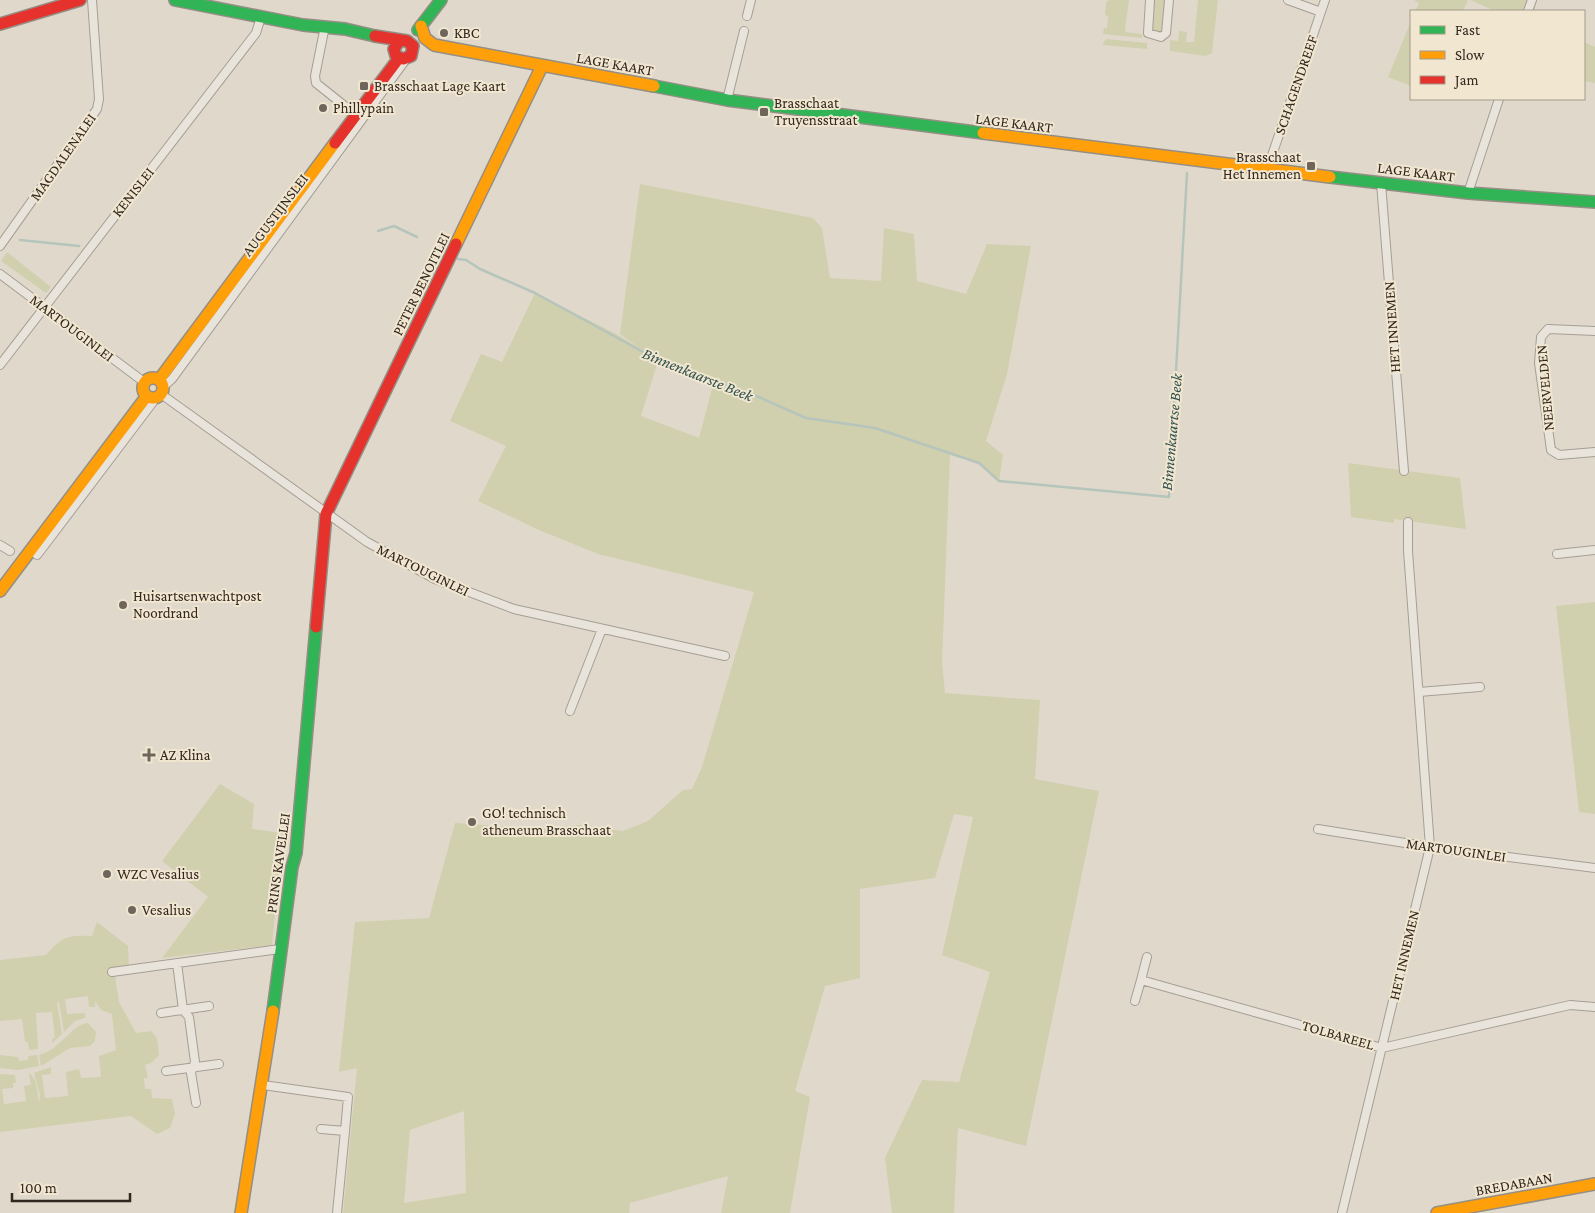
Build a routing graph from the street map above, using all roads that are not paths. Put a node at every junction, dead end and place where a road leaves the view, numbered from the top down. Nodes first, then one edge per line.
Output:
1 (80, 0) edge
2 (92, 0) edge
3 (175, 0) edge
4 (441, 0) edge
5 (751, 0) edge
6 (1150, 0) edge
7 (1170, 0) edge
8 (1288, 0) edge
9 (1325, 0) edge
10 (1321, 12) junction
11 (747, 16) dead end
12 (261, 17) junction
13 (0, 24) edge
14 (303, 24) junction
15 (421, 26) junction
16 (324, 31) junction
17 (744, 31) dead end
18 (434, 45) junction
19 (404, 50) junction
20 (542, 66) junction
21 (727, 100) junction
22 (1499, 100) edge
23 (356, 115) junction
24 (1267, 170) junction
25 (1381, 183) junction
26 (1468, 193) junction
27 (1595, 202) edge
28 (0, 246) edge
29 (0, 274) edge
30 (44, 307) junction
31 (1595, 331) edge
32 (0, 365) edge
33 (144, 382) joint
34 (157, 391) junction
35 (1595, 452) edge
36 (1404, 471) dead end
37 (326, 514) junction
38 (1408, 522) dead end
39 (0, 545) edge
40 (1595, 550) edge
41 (10, 551) dead end
42 (1557, 554) dead end
43 (0, 591) edge
44 (602, 629) junction
45 (725, 656) dead end
46 (1480, 687) dead end
47 (1419, 692) junction
48 (570, 711) dead end
49 (1318, 829) dead end
50 (1430, 847) junction
51 (1595, 868) edge
52 (280, 949) junction
53 (1147, 957) dead end
54 (177, 963) junction
55 (112, 972) dead end
56 (1141, 980) junction
57 (1135, 1001) dead end
58 (209, 1006) dead end
59 (1595, 1007) edge
60 (183, 1010) junction
61 (161, 1013) dead end
62 (1382, 1048) junction
63 (219, 1064) dead end
64 (193, 1068) junction
65 (166, 1071) dead end
66 (262, 1085) junction
67 (196, 1104) dead end
68 (321, 1130) dead end
69 (345, 1132) junction
70 (1595, 1184) edge
71 (241, 1213) edge
72 (338, 1213) edge
73 (1342, 1213) edge
74 (1438, 1213) edge

1 - 13 street
2 - 28 street, MAGDALENALEI
3 - 12 street, LAGE KAART
4 - 15 street
5 - 11 street
6 - 7 street
8 - 10 street
9 - 10 street, SCHAGENDREEF
10 - 24 street, SCHAGENDREEF
12 - 14 street, LAGE KAART
12 - 30 street, KENISLEI
14 - 16 street, LAGE KAART
14 - 19 street, LAGE KAART
15 - 18 street
15 - 19 street
16 - 19 street, LAGE KAART
16 - 23 street
17 - 21 street
18 - 19 street, LAGE KAART
18 - 20 street, LAGE KAART
19 - 23 street, AUGUSTIJNSLEI
19 - 34 street, AUGUSTIJNSLEI
20 - 21 street, LAGE KAART
20 - 37 street, PETER BENOITLEI
21 - 24 street, LAGE KAART
22 - 26 street
23 - 34 street, AUGUSTIJNSLEI
24 - 25 street, LAGE KAART
25 - 26 street, LAGE KAART
25 - 36 street, HET INNEMEN
26 - 27 street, LAGE KAART
29 - 30 street, MARTOUGINLEI
30 - 32 street, KENISLEI
30 - 33 street, MARTOUGINLEI
31 - 35 street, NEERVELDEN
33 - 34 street
34 - 37 street, MARTOUGINLEI
34 - 43 street, AUGUSTIJNSLEI
37 - 44 street, MARTOUGINLEI
37 - 52 street, PRINS KAVELLEI
38 - 47 street, HET INNEMEN
39 - 41 street
40 - 42 street
44 - 45 street, MARTOUGINLEI
44 - 48 street
46 - 47 street
47 - 50 street, HET INNEMEN
49 - 50 street, MARTOUGINLEI
50 - 51 street, MARTOUGINLEI
50 - 62 street, HET INNEMEN
52 - 54 street
52 - 66 street, PRINS KAVELLEI
53 - 56 street
54 - 55 street
54 - 60 street
56 - 57 street
56 - 62 street, TOLBAREEL
58 - 60 street
59 - 62 street, TOLBAREEL
60 - 61 street
60 - 64 street
62 - 73 street, HET INNEMEN
63 - 64 street
64 - 65 street
64 - 67 street
66 - 69 street
66 - 71 street, PRINS KAVELLEI
68 - 69 street
69 - 72 street
70 - 74 street, BREDABAAN

